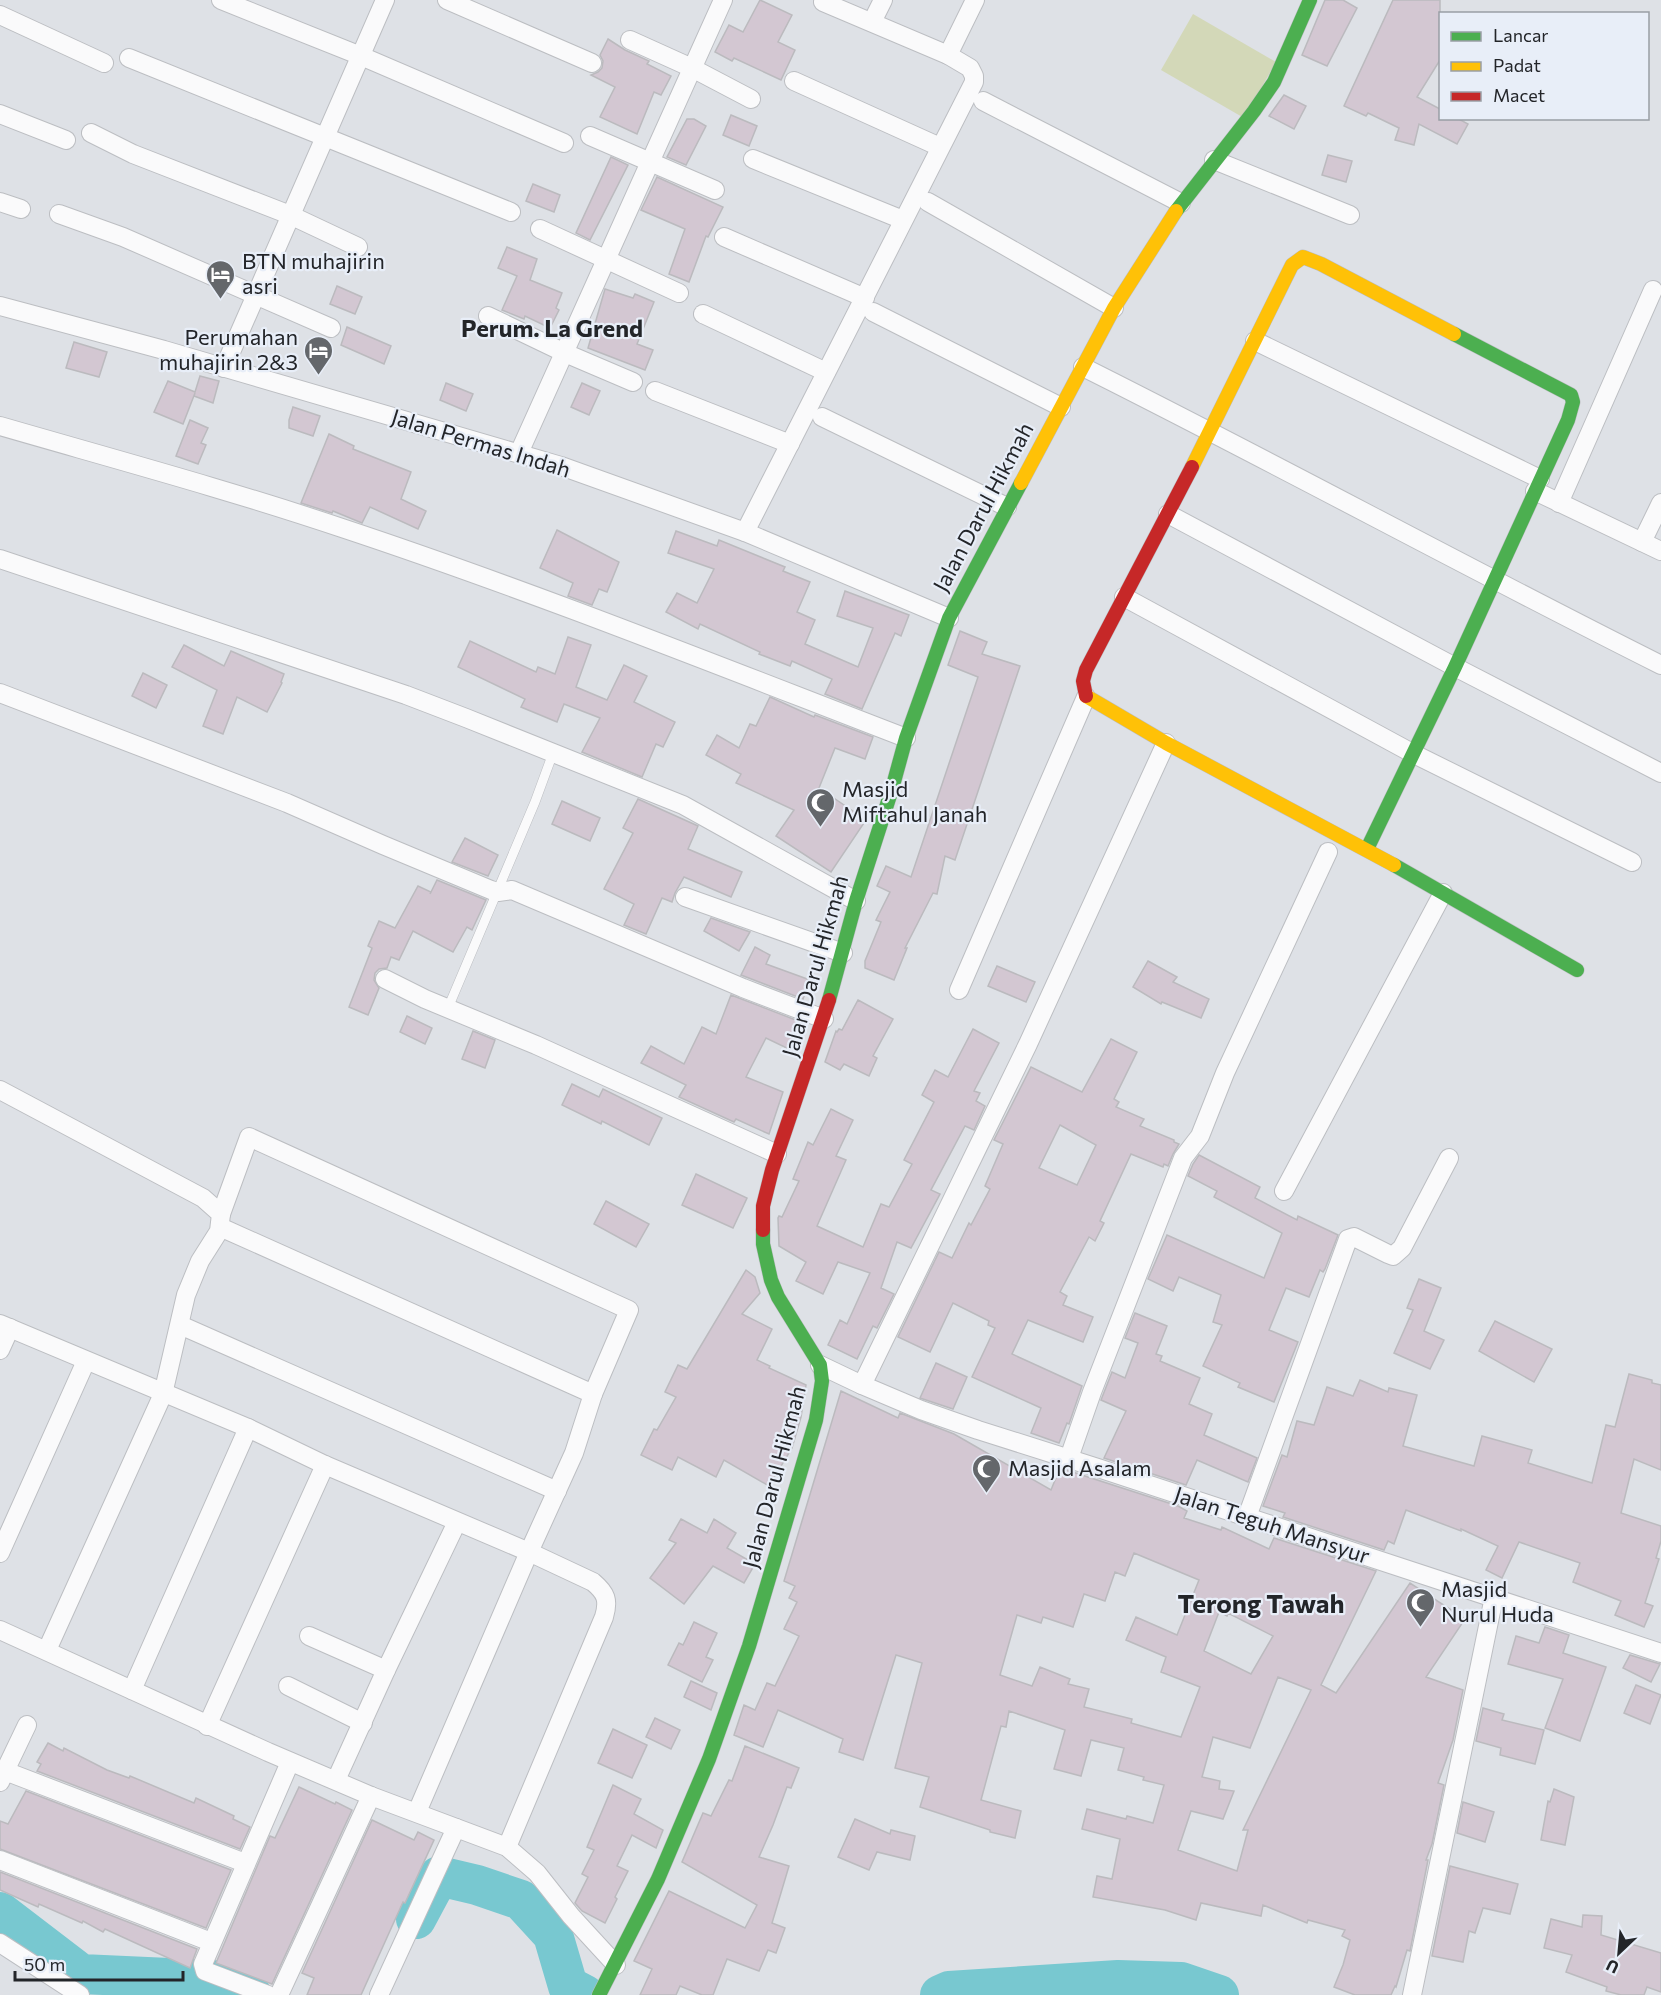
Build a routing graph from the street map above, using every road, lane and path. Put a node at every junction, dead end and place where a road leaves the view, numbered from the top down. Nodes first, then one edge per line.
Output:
1 (220, 0) edge
2 (385, 0) edge
3 (447, 0) edge
4 (723, 0) edge
5 (883, 0) edge
6 (975, 0) edge
7 (1310, 0) edge
8 (823, 2) dead end
9 (0, 15) edge
10 (872, 22) junction
11 (630, 40) dead end
12 (361, 56) junction
13 (948, 56) junction
14 (129, 58) dead end
15 (104, 63) dead end
16 (592, 63) dead end
17 (692, 68) junction
18 (794, 81) dead end
19 (751, 99) dead end
20 (983, 101) dead end
21 (0, 114) edge
22 (91, 133) dead end
23 (325, 136) junction
24 (590, 136) dead end
25 (66, 140) dead end
26 (564, 144) dead end
27 (940, 147) junction
28 (753, 159) dead end
29 (1214, 160) junction
30 (651, 161) junction
31 (715, 190) dead end
32 (0, 202) edge
33 (928, 202) dead end
34 (1181, 203) junction
35 (21, 209) dead end
36 (511, 212) dead end
37 (59, 214) dead end
38 (290, 215) junction
39 (1350, 215) dead end
40 (903, 220) junction
41 (540, 229) dead end
42 (724, 237) dead end
43 (358, 247) dead end
44 (605, 260) junction
45 (1653, 290) dead end
46 (680, 293) dead end
47 (256, 294) junction
48 (869, 305) junction
49 (0, 306) edge
50 (1114, 308) junction
51 (703, 314) dead end
52 (488, 316) dead end
53 (331, 328) dead end
54 (1255, 341) junction
55 (565, 353) junction
56 (1083, 367) junction
57 (224, 368) junction
58 (826, 372) junction
59 (633, 382) dead end
60 (654, 391) dead end
61 (1061, 407) junction
62 (822, 417) dead end
63 (0, 426) edge
64 (1211, 431) junction
65 (790, 444) junction
66 (519, 453) junction
67 (1538, 485) junction
68 (1559, 502) junction
69 (1661, 503) edge
70 (1007, 507) junction
71 (1168, 514) junction
72 (745, 532) junction
73 (1642, 542) junction
74 (1661, 551) edge
75 (0, 559) edge
76 (1495, 581) junction
77 (1124, 597) junction
78 (949, 618) junction
79 (1661, 665) edge
80 (1455, 667) junction
81 (0, 693) edge
82 (1086, 697) junction
83 (906, 738) junction
84 (1166, 743) junction
85 (553, 753) junction
86 (1412, 753) junction
87 (1661, 773) edge
88 (1367, 849) junction
89 (1328, 852) dead end
90 (1632, 862) dead end
91 (498, 892) junction
92 (1443, 892) junction
93 (685, 897) dead end
94 (856, 901) junction
95 (843, 953) junction
96 (1577, 970) dead end
97 (385, 979) dead end
98 (959, 990) dead end
99 (448, 1008) junction
100 (824, 1019) junction
101 (0, 1090) edge
102 (777, 1154) junction
103 (1449, 1158) dead end
104 (1284, 1191) dead end
105 (221, 1220) junction
106 (180, 1325) junction
107 (5, 1326) edge
108 (0, 1350) edge
109 (86, 1361) junction
110 (820, 1365) junction
111 (862, 1385) junction
112 (163, 1394) junction
113 (593, 1394) junction
114 (248, 1428) junction
115 (1069, 1458) junction
116 (325, 1465) junction
117 (557, 1491) junction
118 (1247, 1517) junction
119 (457, 1522) junction
120 (0, 1552) edge
121 (529, 1552) junction
122 (1494, 1597) junction
123 (0, 1630) edge
124 (309, 1636) dead end
125 (47, 1650) junction
126 (1661, 1653) edge
127 (386, 1670) junction
128 (288, 1686) dead end
129 (132, 1690) junction
130 (363, 1723) junction
131 (27, 1725) dead end
132 (207, 1726) junction
133 (290, 1762) junction
134 (2, 1777) edge
135 (336, 1780) junction
136 (371, 1796) junction
137 (417, 1812) junction
138 (456, 1828) junction
139 (507, 1847) junction
140 (0, 1860) edge
141 (246, 1863) junction
142 (211, 1942) junction
143 (0, 1943) edge
144 (612, 1972) junction
145 (80, 1995) edge
146 (268, 1995) edge
147 (279, 1995) edge
148 (379, 1995) edge
149 (599, 1995) edge
150 (1412, 1995) edge

1 - 12 street
2 - 12 street
3 - 16 street
4 - 17 street
5 - 10 street
6 - 13 street
7 - 29 street, Jalan Darul Hikmah
8 - 10 street
9 - 15 street
10 - 13 street
11 - 17 street
12 - 23 street
12 - 26 street
13 - 27 street
14 - 23 street
17 - 19 street
17 - 30 street
18 - 27 street
20 - 34 street
21 - 25 street
22 - 38 street
23 - 36 street
23 - 38 street
24 - 30 street
27 - 40 street
28 - 40 street
29 - 34 street, Jalan Darul Hikmah
29 - 39 street
30 - 31 street
30 - 44 street
32 - 35 street
33 - 50 street
34 - 50 street, Jalan Darul Hikmah
37 - 47 street
38 - 43 street
38 - 47 street
40 - 48 street
41 - 44 street
42 - 48 street
44 - 46 street
44 - 55 street
45 - 68 street
47 - 53 street
47 - 57 street
48 - 58 street
48 - 61 street
49 - 57 street, Jalan Permas Indah
50 - 56 street, Jalan Darul Hikmah
51 - 58 street
52 - 55 street
54 - 64 street
54 - 67 street
54 - 67 street
55 - 59 street
55 - 66 street
56 - 61 street, Jalan Darul Hikmah
56 - 64 street
57 - 66 street, Jalan Permas Indah
58 - 65 street
60 - 65 street
61 - 70 street, Jalan Darul Hikmah
62 - 70 street
63 - 83 street
64 - 71 street
64 - 76 street
65 - 72 street
66 - 72 street, Jalan Permas Indah
67 - 68 street
67 - 76 street
68 - 73 street
69 - 73 street
70 - 78 street, Jalan Darul Hikmah
71 - 77 street
71 - 80 street
72 - 78 street, Jalan Permas Indah
73 - 74 street
75 - 85 street
76 - 79 street
76 - 80 street
77 - 82 street
77 - 86 street
78 - 83 street, Jalan Darul Hikmah
80 - 86 street
80 - 87 street
81 - 91 street
82 - 84 street
82 - 98 street
83 - 94 street, Jalan Darul Hikmah
84 - 88 street
84 - 111 street
85 - 91 lane
85 - 94 street
86 - 88 street
86 - 90 street
88 - 92 street
89 - 115 street
91 - 99 lane
91 - 100 street
92 - 96 street
92 - 104 street
93 - 95 street
94 - 95 street, Jalan Darul Hikmah
95 - 100 street, Jalan Darul Hikmah
97 - 99 street
99 - 102 street
100 - 102 street, Jalan Darul Hikmah
101 - 105 street
102 - 110 street, Jalan Darul Hikmah
103 - 118 street
105 - 106 street
105 - 113 street
105 - 113 street
106 - 112 street
106 - 117 street
107 - 108 street
107 - 109 street
109 - 112 street
109 - 120 street
110 - 111 street, Jalan Teguh Mansyur
110 - 144 street, Jalan Darul Hikmah
111 - 115 street, Jalan Teguh Mansyur
112 - 114 street
112 - 125 street
113 - 117 street
114 - 116 street
114 - 129 street
115 - 118 street, Jalan Teguh Mansyur
116 - 119 street
116 - 132 street
117 - 121 street
118 - 122 street, Jalan Teguh Mansyur
119 - 121 street
119 - 127 street
121 - 137 street
121 - 139 street
122 - 126 street, Jalan Teguh Mansyur
122 - 150 street
123 - 125 street
124 - 127 street
125 - 129 street
127 - 130 street
128 - 130 street
129 - 132 street
130 - 135 street
131 - 134 street
132 - 133 street
133 - 135 street
133 - 141 street
134 - 141 street
135 - 136 street
136 - 137 street
136 - 147 street
137 - 138 street
138 - 139 street
138 - 148 street
139 - 144 street
140 - 142 street
141 - 142 street
142 - 146 street
143 - 145 street
144 - 149 street, Jalan Darul Hikmah

